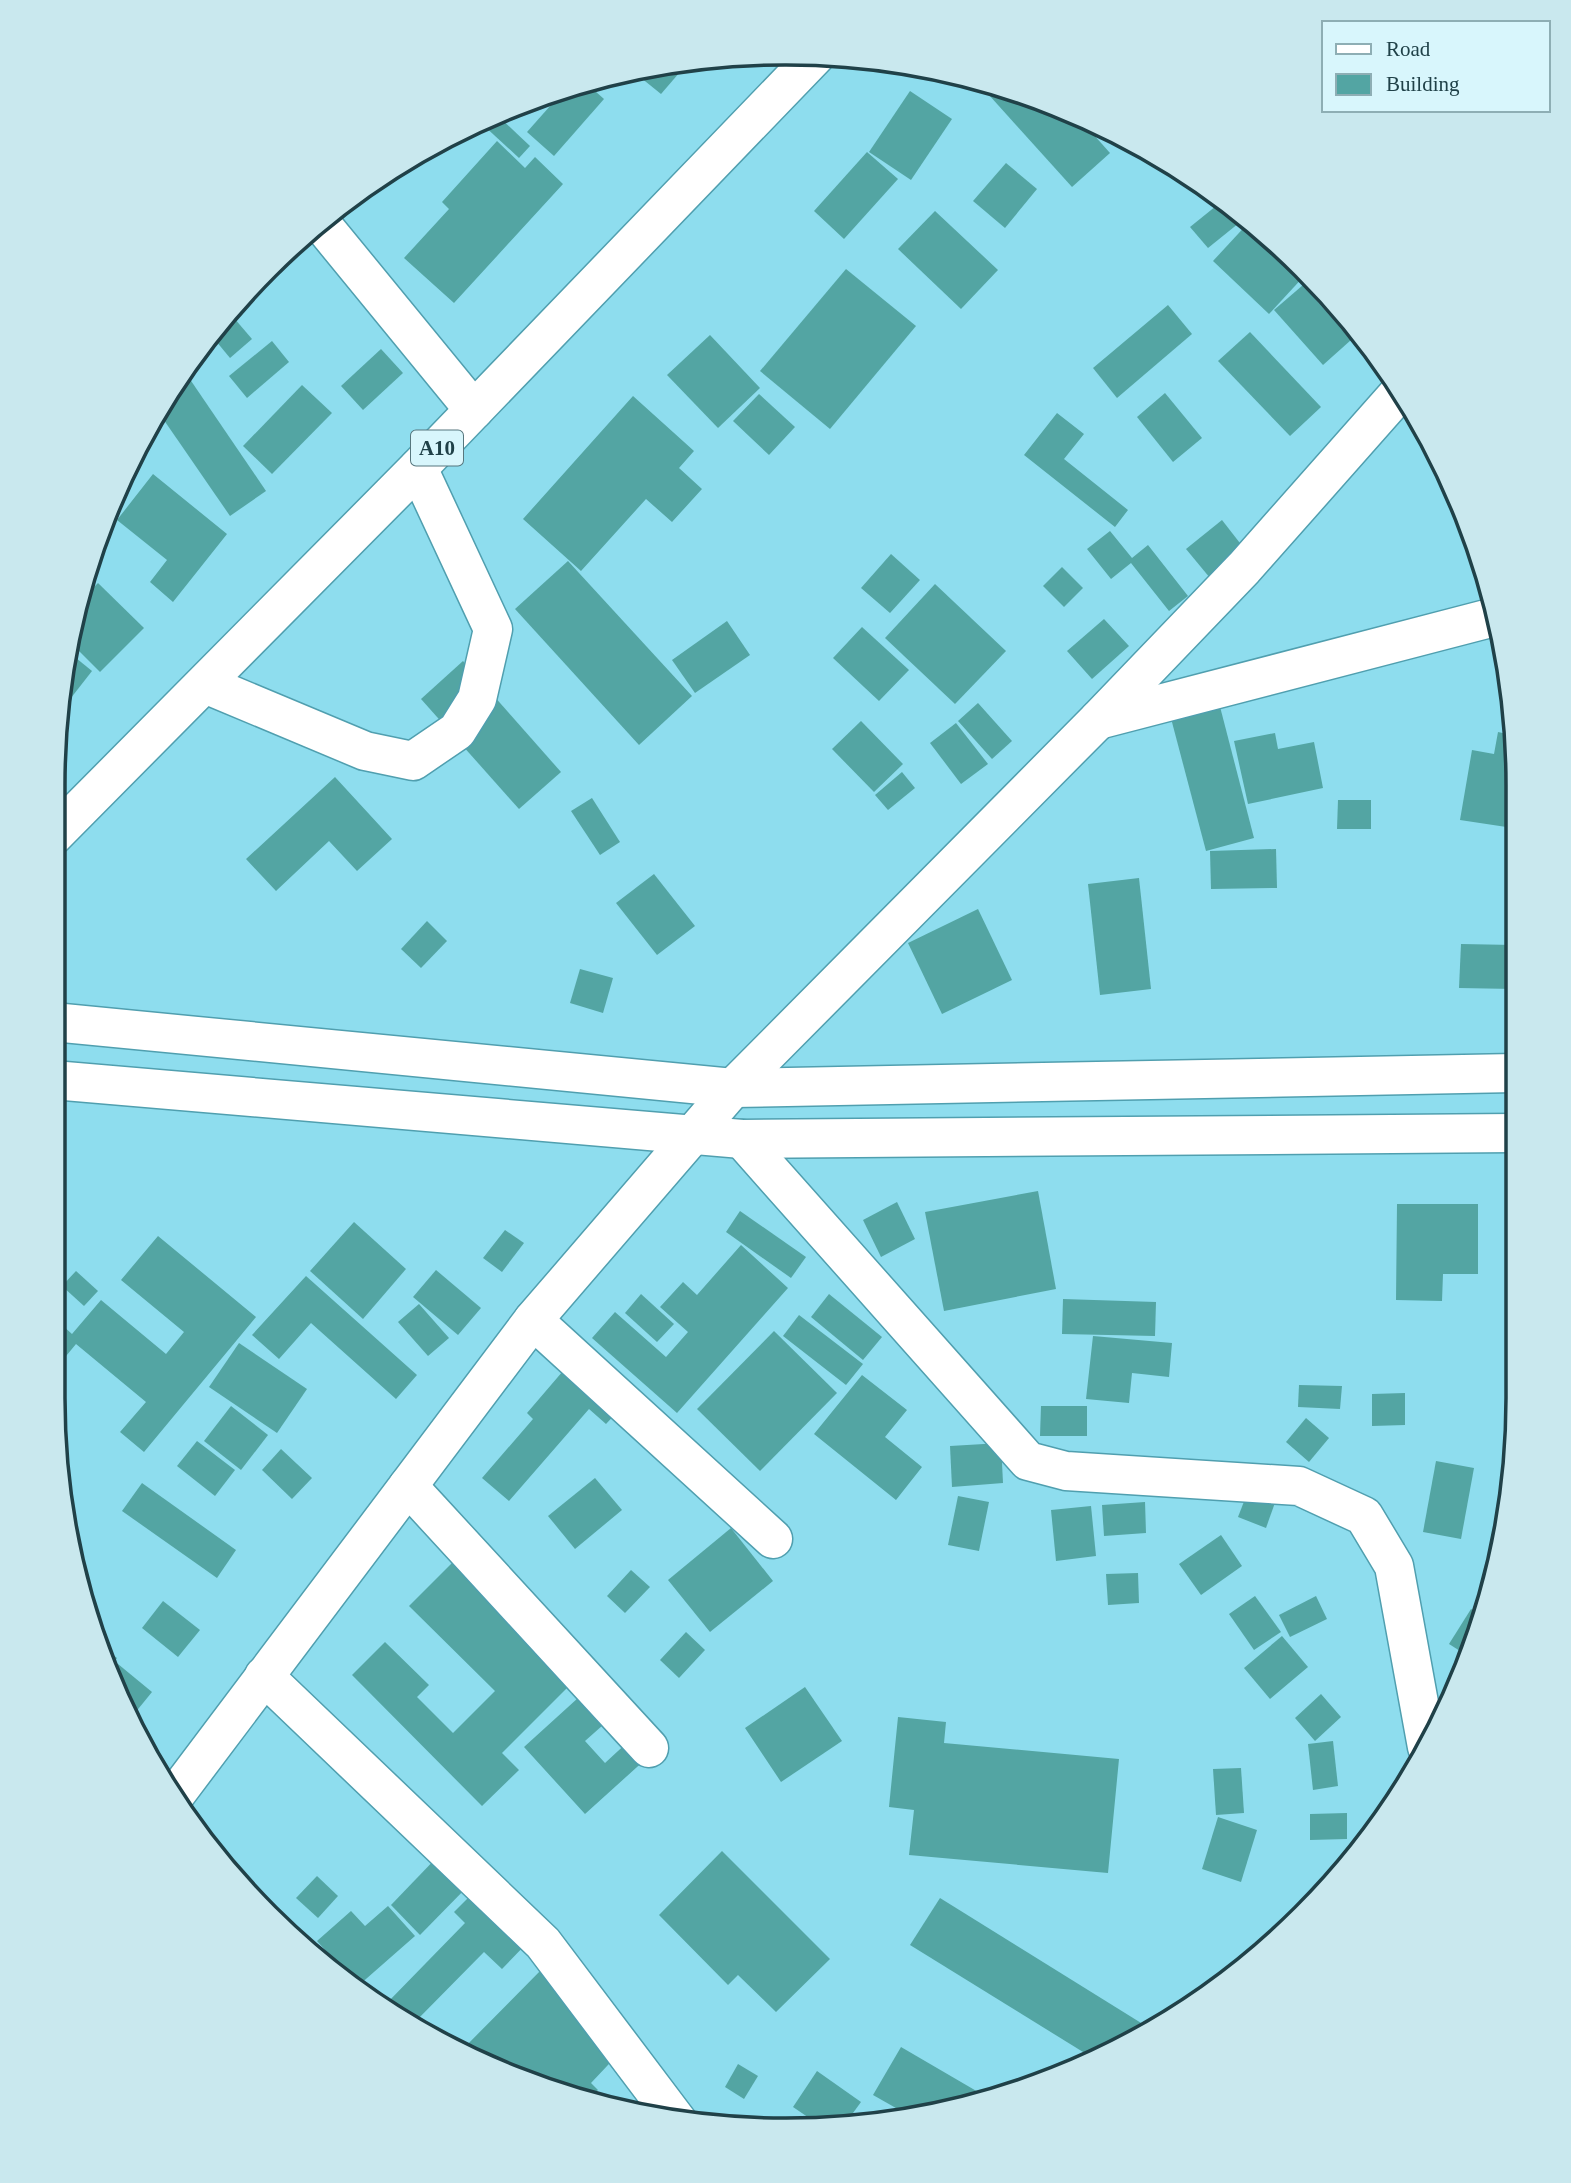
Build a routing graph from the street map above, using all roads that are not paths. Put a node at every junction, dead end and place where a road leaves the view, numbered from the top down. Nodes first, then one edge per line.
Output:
1 (806, 65) edge
2 (327, 230) edge
3 (1394, 399) edge
4 (474, 410) junction
5 (418, 468) junction
6 (1486, 619) edge
7 (205, 684) junction
8 (1098, 720) junction
9 (65, 823) edge
10 (65, 1023) edge
11 (1506, 1073) edge
12 (65, 1081) edge
13 (733, 1088) junction
14 (1506, 1133) edge
15 (695, 1135) junction
16 (742, 1139) junction
17 (533, 1321) junction
18 (408, 1486) junction
19 (773, 1539) dead end
20 (264, 1676) junction
21 (1427, 1725) edge
22 (649, 1748) dead end
23 (180, 1789) edge
24 (667, 2108) edge

1 - 4 main road, A10
2 - 4 main road
3 - 8 main road
4 - 5 main road, A10
5 - 7 main road, A10
5 - 7 main road
6 - 8 main road
7 - 9 main road, A10
8 - 13 main road
10 - 13 main road
11 - 13 main road
12 - 15 main road
13 - 15 main road
14 - 16 main road
15 - 16 main road
15 - 17 main road
16 - 21 main road
17 - 18 main road
17 - 19 main road
18 - 20 main road
18 - 22 main road
20 - 23 main road
20 - 24 main road

